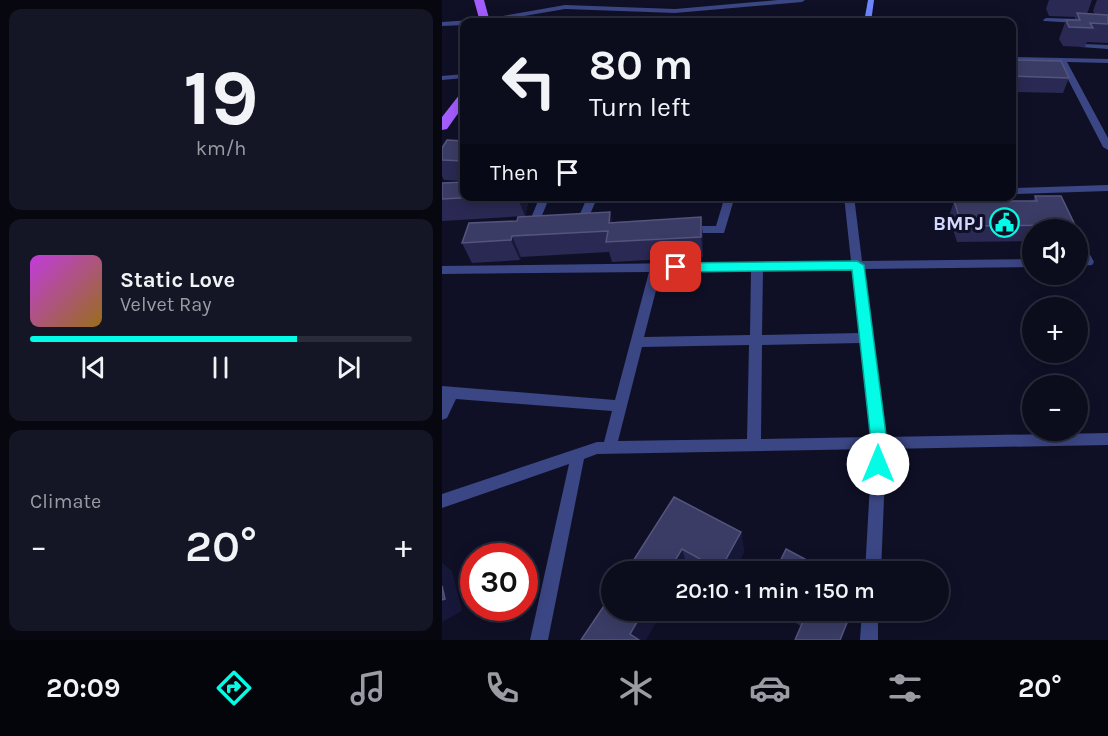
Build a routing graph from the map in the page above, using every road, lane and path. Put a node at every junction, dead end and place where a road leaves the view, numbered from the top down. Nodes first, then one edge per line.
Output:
1 (479, 0) edge
2 (544, 0) edge
3 (682, 0) edge
4 (802, 0) edge
5 (871, 0) edge
6 (545, 10) junction
7 (679, 10) junction
8 (484, 18) edge
9 (505, 18) edge
10 (869, 18) edge
11 (1046, 20) dead end
12 (1087, 22) edge
13 (460, 23) edge
14 (442, 24) edge
15 (1083, 46) edge
16 (1108, 47) edge
17 (1016, 59) edge
18 (1062, 60) junction
19 (1108, 62) edge
20 (460, 76) edge
21 (442, 78) edge
22 (460, 105) edge
23 (442, 126) edge
24 (1108, 147) edge
25 (1108, 188) edge
26 (1016, 191) edge
27 (543, 201) edge
28 (591, 201) edge
29 (729, 201) edge
30 (850, 201) edge
31 (542, 228) edge
32 (566, 229) edge
33 (578, 229) junction
34 (590, 230) edge
35 (673, 230) edge
36 (1022, 263) edge
37 (857, 265) junction
38 (757, 266) junction
39 (656, 268) junction
40 (442, 270) edge
41 (866, 338) junction
42 (756, 340) junction
43 (636, 342) junction
44 (447, 392) edge
45 (619, 406) junction
46 (442, 414) edge
47 (1108, 439) edge
48 (879, 442) junction
49 (754, 445) junction
50 (609, 448) junction
51 (578, 455) junction
52 (442, 501) edge
53 (873, 561) edge
54 (870, 621) edge
55 (539, 640) edge
56 (869, 640) edge

1 - 8 main road
2 - 6 street
3 - 7 street
4 - 7 street
5 - 10 main road
6 - 7 street
6 - 9 street
11 - 12 lane
13 - 14 street
15 - 16 lane
17 - 18 street
18 - 19 street
18 - 24 street
20 - 21 street
22 - 23 main road
25 - 26 street
27 - 31 street
28 - 33 street
29 - 35 street
30 - 37 street
32 - 33 street
33 - 34 street
36 - 37 street
37 - 38 street
37 - 41 street
38 - 39 street
38 - 42 street
39 - 40 street
39 - 43 street
41 - 42 street
41 - 48 street
42 - 43 street
42 - 49 street
43 - 45 street
44 - 45 street
44 - 46 street
45 - 50 street
47 - 48 street
48 - 49 street
48 - 53 street
49 - 50 street
50 - 51 street
51 - 52 street
51 - 55 street
54 - 56 street

